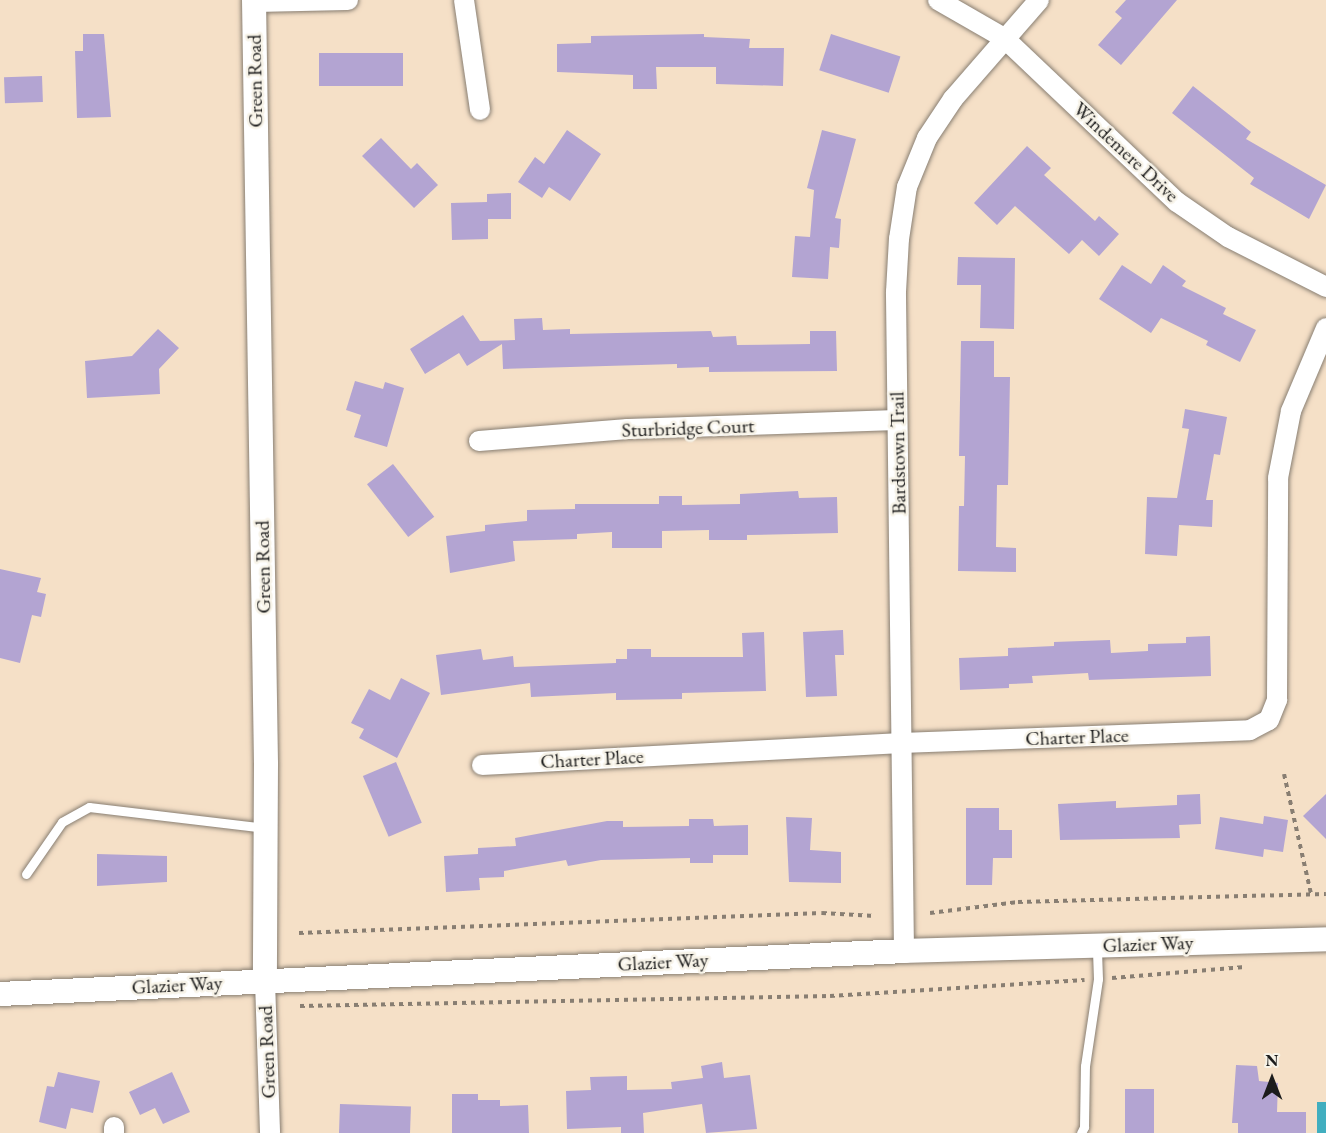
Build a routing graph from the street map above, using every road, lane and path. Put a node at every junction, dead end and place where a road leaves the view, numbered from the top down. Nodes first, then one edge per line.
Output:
1 (348, 0) edge
2 (464, 0) edge
3 (938, 0) edge
4 (1039, 0) edge
5 (254, 1) edge
6 (1004, 38) junction
7 (480, 110) dead end
8 (1326, 287) edge
9 (1326, 328) edge
10 (897, 420) junction
11 (479, 441) dead end
12 (901, 742) junction
13 (482, 765) dead end
14 (1284, 774) dead end
15 (266, 828) junction
16 (26, 874) dead end
17 (1311, 894) junction
18 (1326, 894) edge
19 (930, 913) dead end
20 (875, 916) dead end
21 (299, 933) dead end
22 (1326, 939) edge
23 (1097, 945) junction
24 (904, 951) junction
25 (1258, 965) dead end
26 (1098, 979) junction
27 (265, 981) junction
28 (0, 994) edge
29 (300, 1005) dead end
30 (270, 1133) edge
31 (1081, 1133) edge

1 - 5 street
2 - 7 street
3 - 6 street, Windemere Drive
4 - 6 street, Bardstown Trail
5 - 15 street, Green Road
6 - 8 street, Windemere Drive
6 - 10 street, Bardstown Trail
9 - 12 street, Charter Place
10 - 11 street, Sturbridge Court
10 - 12 street, Bardstown Trail
12 - 13 street, Charter Place
12 - 24 street, Bardstown Trail
14 - 17 path
15 - 16 lane
15 - 27 street, Green Road
17 - 18 path
17 - 19 path
20 - 21 path
22 - 23 street, Glazier Way
23 - 24 street, Glazier Way
23 - 26 lane
24 - 27 street, Glazier Way
25 - 26 path
26 - 29 path
26 - 31 lane
27 - 28 street, Glazier Way
27 - 30 street, Green Road

